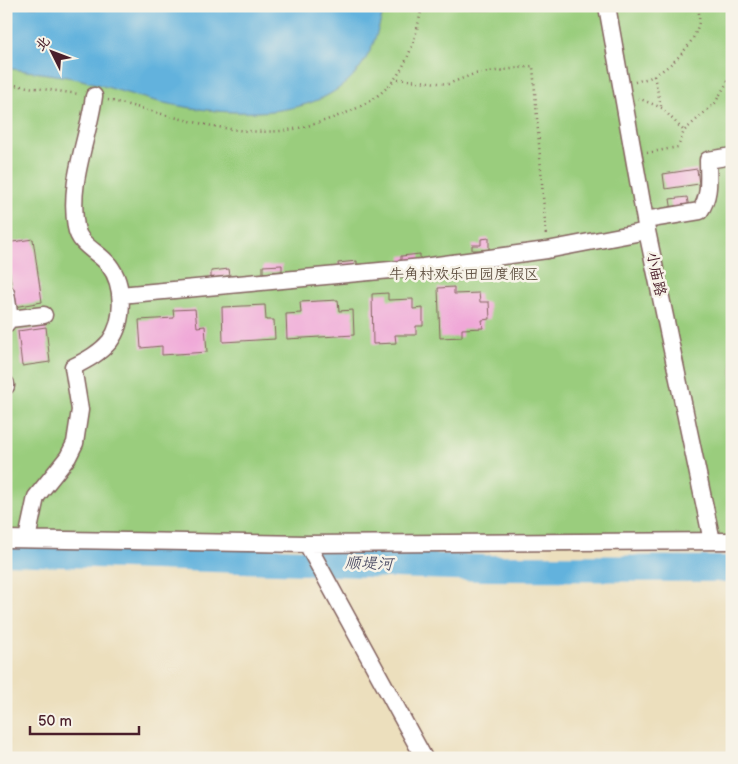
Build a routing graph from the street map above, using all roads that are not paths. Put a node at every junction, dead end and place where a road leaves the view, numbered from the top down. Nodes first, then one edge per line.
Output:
1 (608, 6) edge
2 (94, 96) road end
3 (732, 156) edge
4 (646, 225) junction
5 (6, 293) edge
6 (120, 295) junction
7 (44, 315) dead end
8 (8, 322) edge
9 (6, 539) edge
10 (27, 539) junction
11 (712, 541) junction
12 (732, 541) edge
13 (311, 550) junction
14 (424, 758) edge

1 - 4 street, 小庙路
2 - 6 street
3 - 4 street
4 - 6 street
4 - 11 street, 小庙路
5 - 8 street
6 - 10 street
7 - 8 street
9 - 10 street
10 - 13 street
11 - 12 street
11 - 13 street
13 - 14 street

